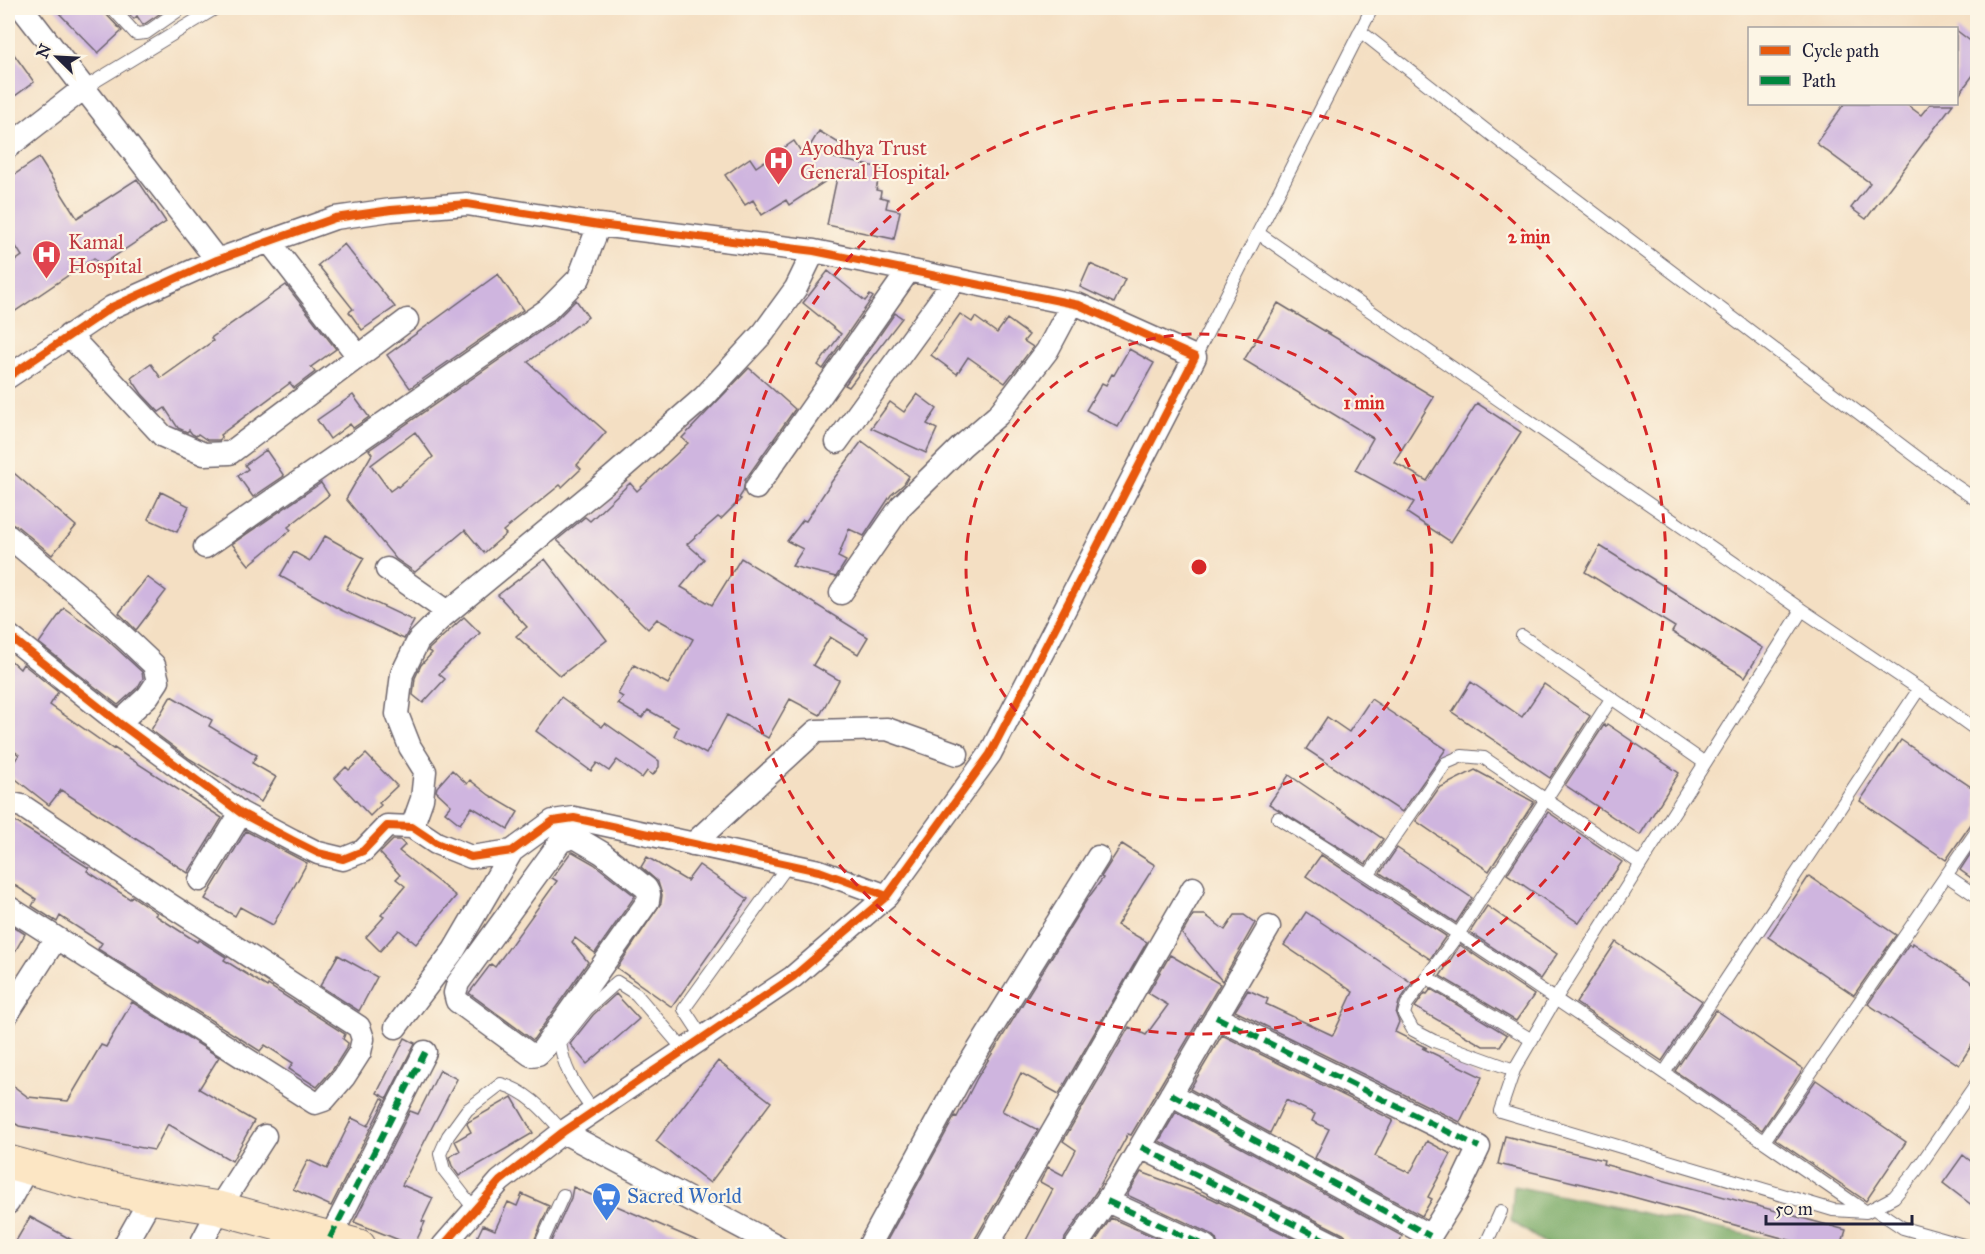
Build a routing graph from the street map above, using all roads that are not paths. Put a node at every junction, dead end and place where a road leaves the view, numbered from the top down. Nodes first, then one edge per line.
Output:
1 (22, 8) edge
2 (112, 8) edge
3 (182, 8) edge
4 (216, 8) edge
5 (1372, 8) edge
6 (1360, 31) junction
7 (84, 88) junction
8 (8, 147) edge
9 (599, 225) junction
10 (1258, 233) junction
11 (269, 241) junction
12 (814, 251) junction
13 (217, 260) junction
14 (909, 270) junction
15 (955, 280) junction
16 (1072, 304) junction
17 (407, 320) dead end
18 (69, 335) junction
19 (358, 356) junction
20 (1195, 357) junction
21 (8, 377) edge
22 (837, 442) dead end
23 (756, 488) dead end
24 (1977, 501) edge
25 (8, 536) edge
26 (205, 547) dead end
27 (387, 569) dead end
28 (841, 593) dead end
29 (1802, 610) junction
30 (448, 612) junction
31 (8, 635) edge
32 (1522, 636) dead end
33 (1919, 689) junction
34 (1611, 699) junction
35 (119, 723) junction
36 (1977, 731) edge
37 (957, 754) dead end
38 (1705, 763) junction
39 (1546, 800) junction
40 (8, 803) edge
41 (241, 813) junction
42 (574, 818) junction
43 (1278, 818) dead end
44 (412, 827) junction
45 (1977, 829) edge
46 (561, 841) junction
47 (693, 844) junction
48 (512, 851) junction
49 (1098, 857) dead end
50 (1641, 864) junction
51 (788, 865) junction
52 (1369, 874) junction
53 (1946, 875) junction
54 (200, 880) dead end
55 (1193, 888) dead end
56 (887, 896) junction
57 (1977, 897) edge
58 (8, 907) edge
59 (1269, 927) dead end
60 (1458, 933) junction
61 (56, 938) junction
62 (1426, 977) junction
63 (1556, 998) junction
64 (8, 1013) edge
65 (1216, 1017) junction
66 (396, 1027) dead end
67 (1532, 1040) junction
68 (693, 1044) junction
69 (425, 1052) dead end
70 (1514, 1070) junction
71 (1664, 1073) junction
72 (1977, 1081) edge
73 (1171, 1094) junction
74 (593, 1112) junction
75 (563, 1132) junction
76 (265, 1136) dead end
77 (1764, 1142) junction
78 (1141, 1147) junction
79 (11, 1181) edge
80 (562, 1195) dead end
81 (1107, 1201) junction
82 (146, 1207) junction
83 (475, 1210) junction
84 (1869, 1210) junction
85 (1501, 1211) dead end
86 (211, 1225) edge
87 (1427, 1241) edge
88 (344, 1242) edge
89 (124, 1246) edge
90 (299, 1246) edge
91 (443, 1246) edge
92 (540, 1246) edge
93 (777, 1246) edge
94 (869, 1246) edge
95 (987, 1246) edge
96 (1076, 1246) edge
97 (1205, 1246) edge
98 (1337, 1246) edge
99 (1485, 1246) edge
100 (1967, 1246) edge

1 - 7 street
2 - 3 lane
4 - 7 lane
5 - 6 lane
6 - 10 lane
6 - 24 lane
7 - 8 street
7 - 13 street
9 - 11 street
9 - 12 street
9 - 26 street
10 - 20 lane
10 - 29 lane
11 - 13 street
11 - 19 street
12 - 14 street
12 - 30 street
13 - 18 street
14 - 15 street
14 - 23 street
15 - 16 street
15 - 22 street
16 - 20 street
16 - 28 street
17 - 19 street
18 - 19 street
18 - 21 street
20 - 56 street
25 - 35 street
27 - 30 street
29 - 33 lane
29 - 38 lane
30 - 44 street
31 - 35 street
32 - 34 lane
33 - 36 lane
33 - 71 lane
34 - 38 lane
34 - 39 lane
35 - 41 street
37 - 47 street
38 - 50 lane
39 - 50 lane
39 - 52 lane
39 - 60 lane
40 - 61 street
41 - 44 street
41 - 54 street
42 - 46 street
42 - 47 street
42 - 48 street
43 - 52 lane
44 - 48 street
45 - 53 lane
46 - 46 street
47 - 51 street
48 - 66 street
49 - 94 street
50 - 63 lane
51 - 56 street
51 - 68 lane
52 - 60 lane
53 - 57 lane
53 - 77 lane
55 - 95 street
56 - 68 street
58 - 61 street
59 - 65 street
60 - 62 lane
60 - 63 lane
61 - 64 street
62 - 67 lane
62 - 70 lane
63 - 67 lane
63 - 71 lane
65 - 73 street
65 - 87 street
67 - 70 lane
68 - 74 street
68 - 74 lane
69 - 88 street
70 - 84 lane
71 - 77 lane
72 - 84 lane
73 - 78 street
73 - 87 street
74 - 75 street
75 - 83 street
75 - 83 lane
75 - 93 street
76 - 86 street
77 - 84 lane
78 - 81 street
78 - 98 street
79 - 82 main road
79 - 86 main road
80 - 92 lane
81 - 96 street
81 - 97 street
82 - 86 main road
82 - 89 street
83 - 91 street
84 - 100 lane
85 - 99 lane
86 - 88 main road
86 - 90 main road

